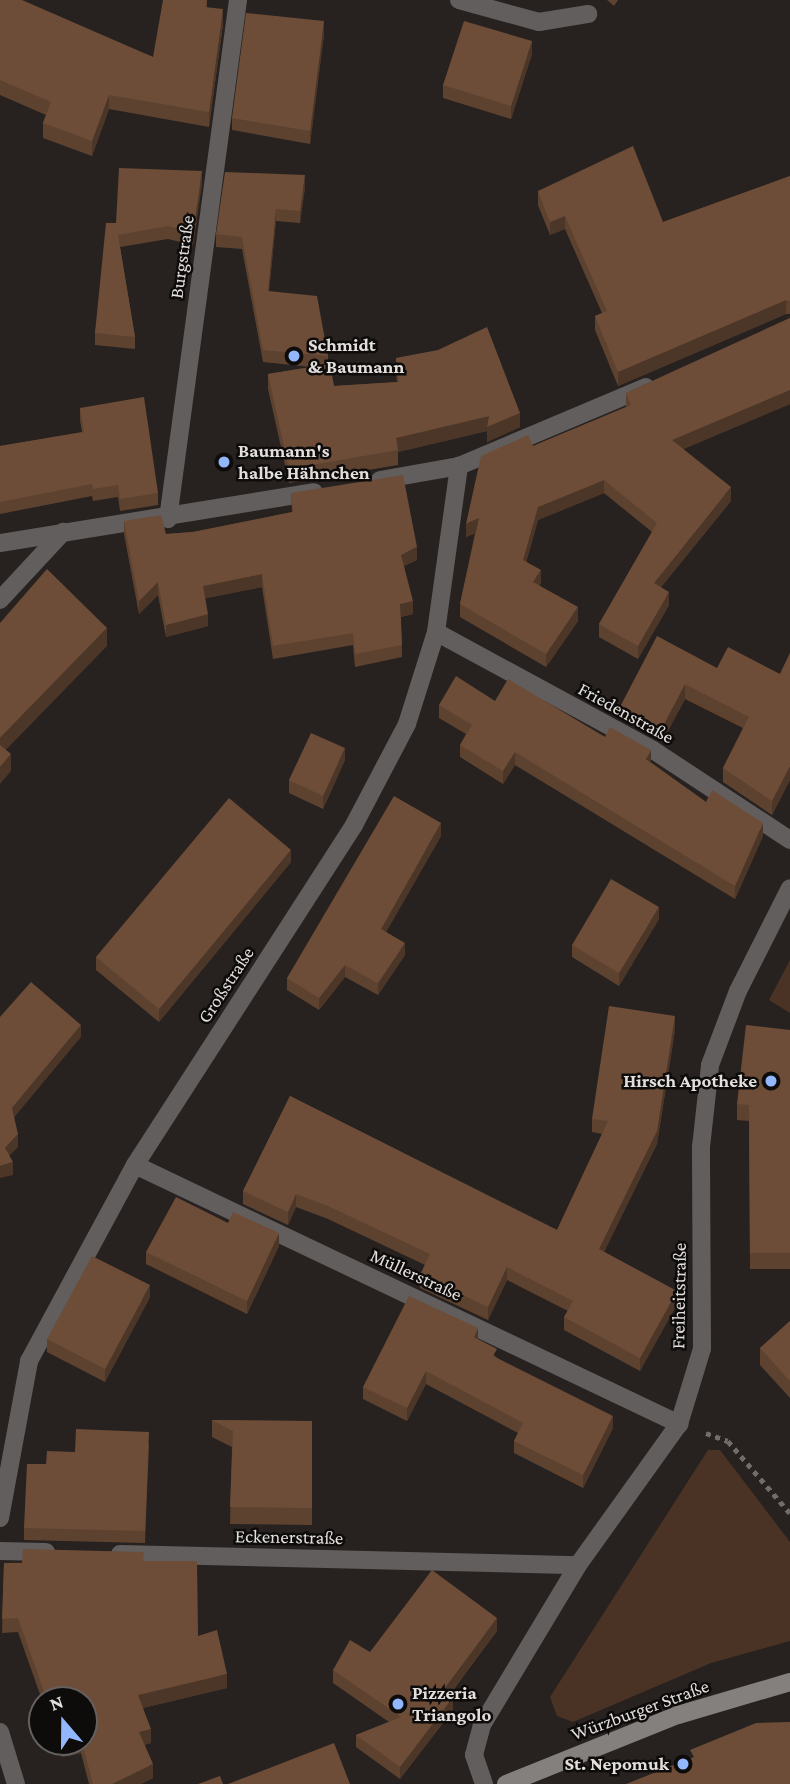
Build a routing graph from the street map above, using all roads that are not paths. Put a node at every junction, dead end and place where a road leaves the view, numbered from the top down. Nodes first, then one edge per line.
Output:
1 (238, 0) edge
2 (459, 0) edge
3 (588, 14) dead end
4 (667, 378) edge
5 (459, 466) junction
6 (366, 483) edge
7 (340, 488) edge
8 (168, 519) junction
9 (63, 532) junction
10 (0, 543) edge
11 (0, 600) edge
12 (436, 632) junction
13 (790, 840) edge
14 (790, 888) edge
15 (135, 1165) junction
16 (679, 1423) junction
17 (0, 1518) edge
18 (0, 1551) edge
19 (69, 1553) edge
20 (96, 1554) edge
21 (578, 1565) junction
22 (790, 1682) edge
23 (0, 1732) edge
24 (16, 1784) edge
25 (484, 1784) edge
26 (506, 1784) edge

1 - 8 street, Burgstraße
2 - 3 street
4 - 5 street
5 - 6 street
5 - 12 street, Großstraße
7 - 8 street
8 - 9 street
9 - 10 street
9 - 11 street
12 - 13 street, Friedenstraße
12 - 15 street, Großstraße
14 - 16 street, Freiheitstraße
15 - 16 street, Müllerstraße
15 - 17 street, Großstraße
16 - 21 street, Freiheitstraße
18 - 19 street
20 - 21 street, Eckenerstraße
21 - 25 street, Freiheitstraße
22 - 26 main road, Würzburger Straße
23 - 24 street

